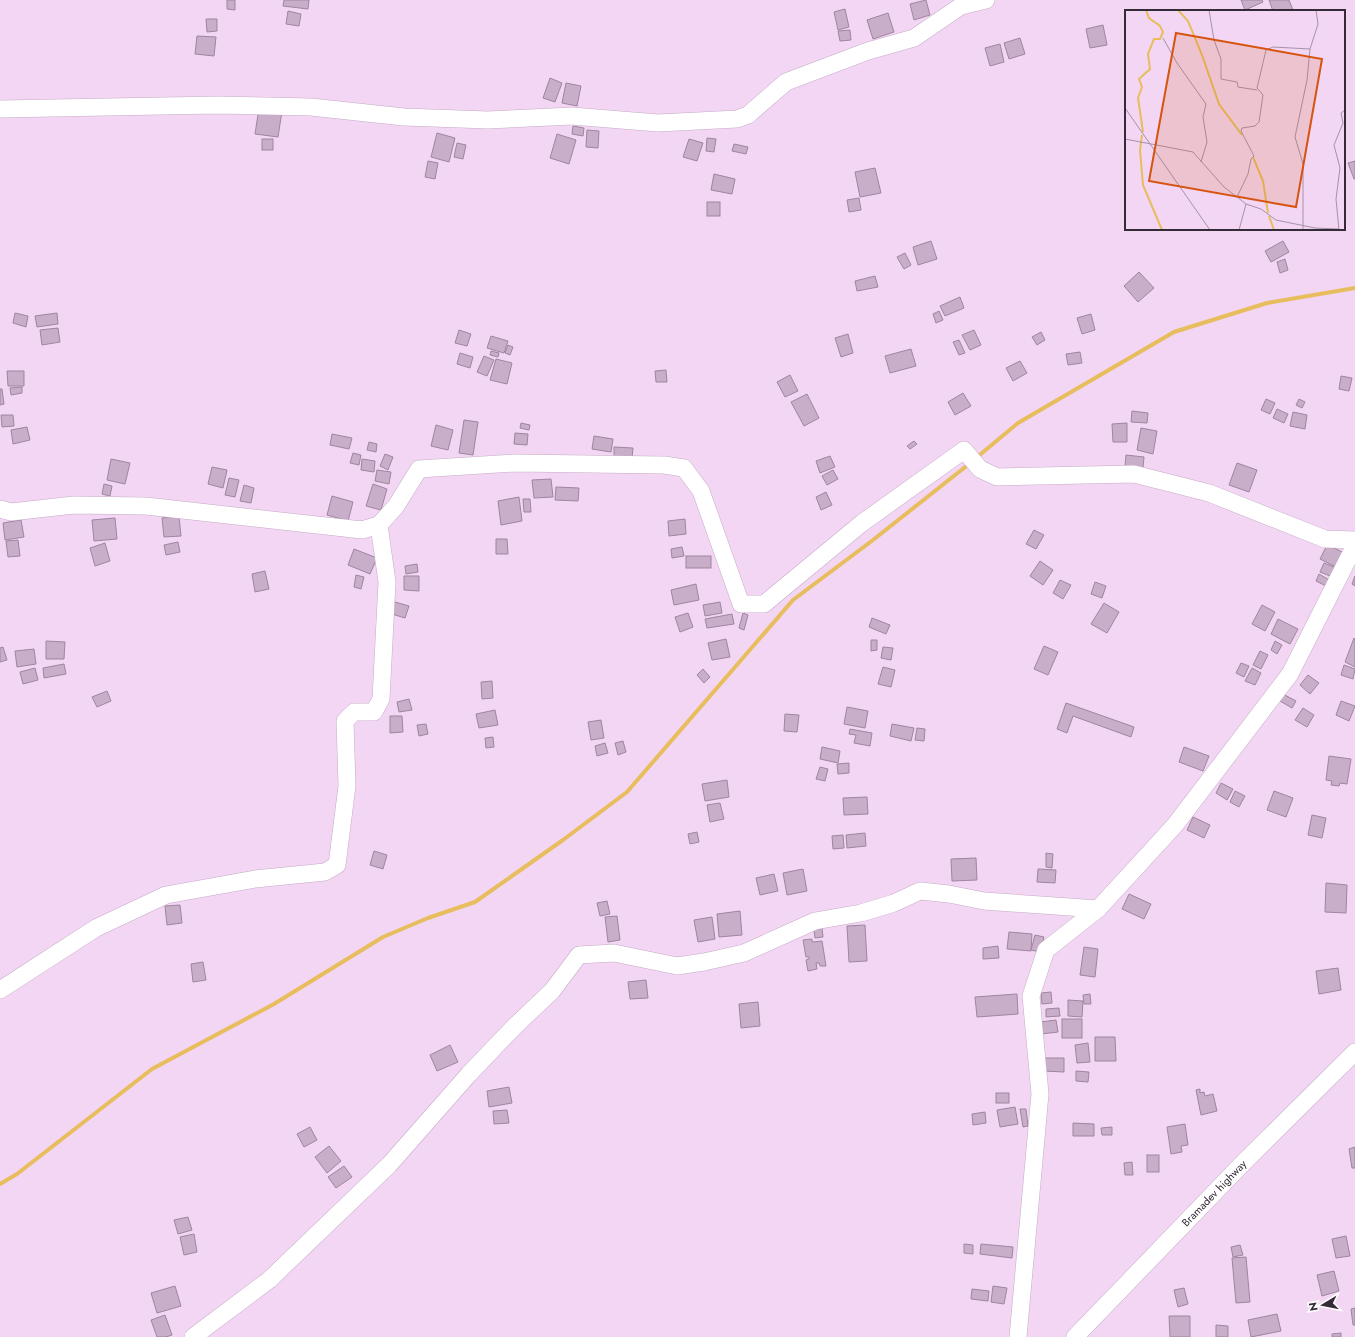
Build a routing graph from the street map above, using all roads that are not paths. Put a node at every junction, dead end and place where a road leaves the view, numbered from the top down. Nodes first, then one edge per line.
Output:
1 (986, 0) edge
2 (0, 109) edge
3 (0, 509) edge
4 (380, 525) junction
5 (1355, 540) edge
6 (1355, 545) edge
7 (1098, 909) junction
8 (0, 990) edge
9 (1355, 1052) edge
10 (193, 1337) edge
11 (1018, 1337) edge
12 (1075, 1337) edge

1 - 2 street
3 - 4 street
4 - 5 street
4 - 8 street
6 - 7 street
7 - 10 street
7 - 11 street
9 - 12 street, Bramadev highway

